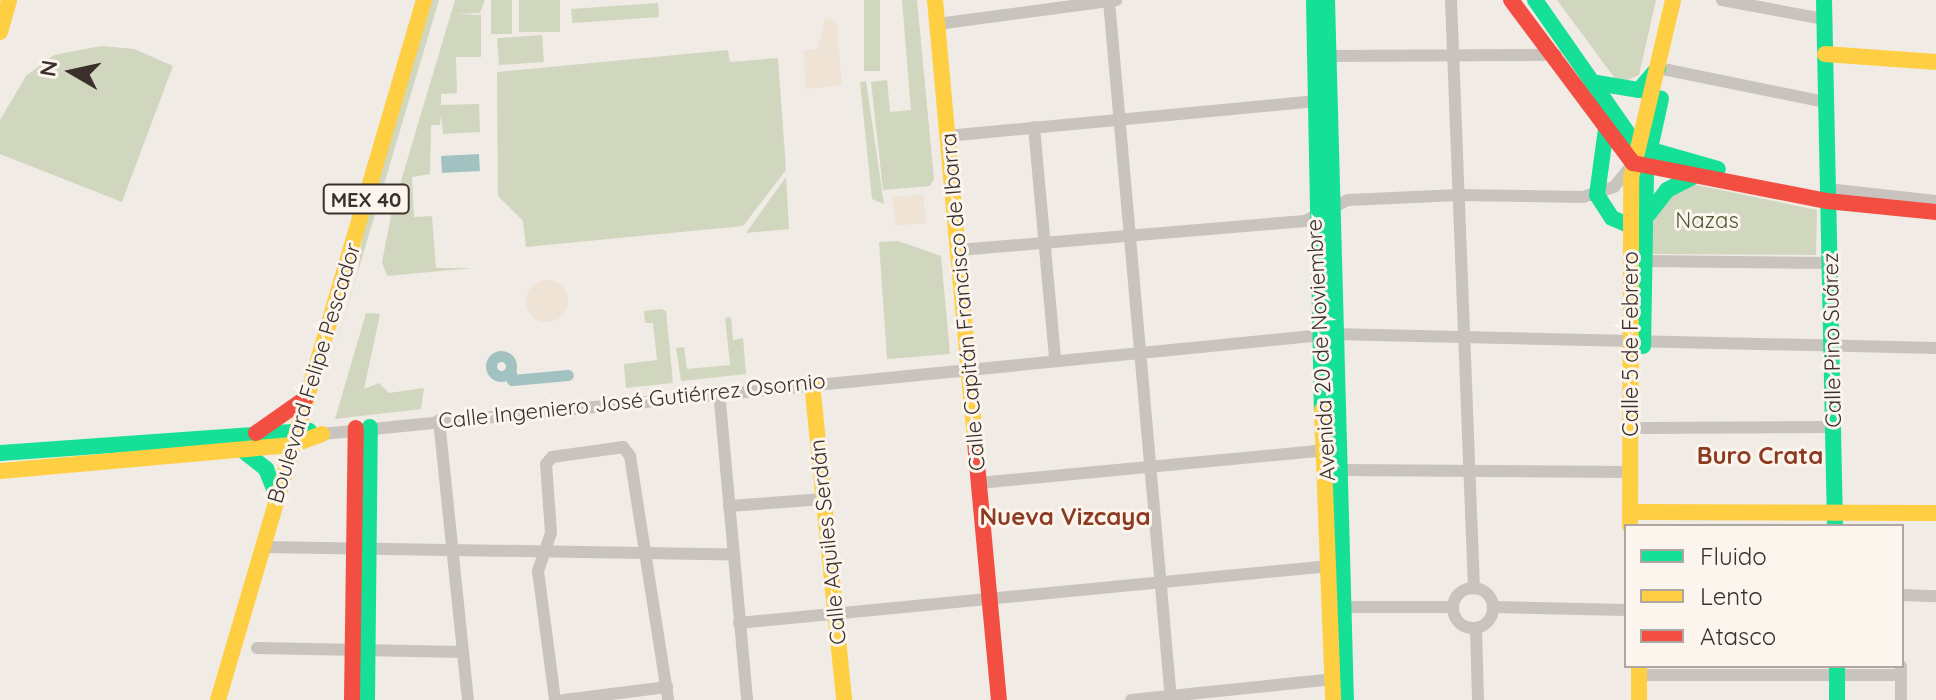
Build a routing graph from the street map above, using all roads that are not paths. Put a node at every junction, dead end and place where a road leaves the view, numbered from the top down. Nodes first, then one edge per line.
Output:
1 (9, 0) edge
2 (424, 0) edge
3 (935, 0) edge
4 (1116, 0) edge
5 (1314, 0) edge
6 (1327, 0) edge
7 (1451, 0) edge
8 (1511, 0) edge
9 (1535, 0) edge
10 (1673, 0) edge
11 (1682, 0) edge
12 (1722, 0) edge
13 (1824, 0) edge
14 (1109, 1) edge
15 (1824, 19) junction
16 (937, 24) junction
17 (0, 32) edge
18 (1825, 54) junction
19 (1556, 55) junction
20 (1328, 56) junction
21 (1454, 56) junction
22 (1936, 62) edge
23 (1663, 68) junction
24 (1597, 83) junction
25 (1316, 101) junction
26 (1825, 102) junction
27 (1118, 120) junction
28 (1034, 127) junction
29 (1606, 129) junction
30 (947, 136) junction
31 (1641, 156) junction
32 (1692, 177) junction
33 (1459, 195) junction
34 (1597, 195) junction
35 (1827, 195) junction
36 (1936, 201) edge
37 (1331, 204) junction
38 (1936, 212) edge
39 (1315, 218) junction
40 (1637, 224) junction
41 (1126, 234) junction
42 (1044, 242) junction
43 (959, 250) junction
44 (1643, 261) junction
45 (1831, 263) junction
46 (1463, 334) junction
47 (1326, 335) junction
48 (1638, 342) junction
49 (1833, 344) junction
50 (1936, 348) edge
51 (1137, 351) junction
52 (1055, 359) junction
53 (969, 367) junction
54 (812, 383) junction
55 (719, 391) junction
56 (306, 398) junction
57 (439, 420) junction
58 (363, 427) junction
59 (1835, 427) junction
60 (1643, 428) junction
61 (256, 433) junction
62 (322, 434) joint
63 (294, 438) junction
64 (242, 450) junction
65 (1327, 450) junction
66 (0, 453) edge
67 (1149, 467) junction
68 (1340, 470) junction
69 (0, 471) edge
70 (1470, 471) junction
71 (1631, 472) junction
72 (979, 483) junction
73 (277, 496) junction
74 (825, 499) junction
75 (729, 506) junction
76 (1936, 513) edge
77 (1636, 519) edge
78 (1835, 519) edge
79 (263, 547) junction
80 (361, 548) junction
81 (451, 551) junction
82 (545, 554) junction
83 (734, 554) junction
84 (645, 555) junction
85 (1330, 566) junction
86 (1160, 581) junction
87 (1474, 589) junction
88 (1904, 595) edge
89 (1936, 596) edge
90 (990, 597) junction
91 (1344, 607) junction
92 (1453, 607) junction
93 (1493, 607) junction
94 (1624, 610) edge
95 (835, 616) junction
96 (739, 623) junction
97 (1476, 628) junction
98 (257, 648) dead end
99 (360, 650) junction
100 (463, 652) junction
101 (1635, 669) edge
102 (1901, 670) edge
103 (1837, 671) edge
104 (1333, 679) junction
105 (668, 694) edge
106 (1171, 698) edge
107 (218, 700) edge
108 (352, 700) edge
109 (367, 700) edge
110 (468, 700) edge
111 (555, 700) edge
112 (564, 700) edge
113 (747, 700) edge
114 (844, 700) edge
115 (999, 700) edge
116 (1131, 700) edge
117 (1333, 700) edge
118 (1346, 700) edge
119 (1478, 700) edge
120 (1628, 700) edge
121 (1639, 700) edge
122 (1837, 700) edge
123 (1901, 700) edge

1 - 17 main road
2 - 56 main road, Boulevard Felipe Pescador / MEX 40
3 - 16 main road, Calle Capitán Francisco de Ibarra
4 - 14 street
5 - 25 main road, Avenida 20 de Noviembre
6 - 20 main road, Avenida 20 de Noviembre
7 - 21 street
8 - 19 main road
9 - 24 main road
10 - 23 main road
11 - 23 main road
12 - 15 street
13 - 15 main road, Calle Pino Suárez
14 - 16 street
14 - 27 street
15 - 18 main road, Calle Pino Suárez
16 - 30 main road, Calle Capitán Francisco de Ibarra
18 - 22 main road
18 - 26 main road, Calle Pino Suárez
19 - 21 street
19 - 29 main road
20 - 21 street
20 - 37 main road, Avenida 20 de Noviembre
21 - 33 street
23 - 24 main road
23 - 26 street
23 - 31 main road, Calle 5 de Febrero
24 - 31 main road
25 - 27 street
25 - 39 main road, Avenida 20 de Noviembre
26 - 35 main road, Calle Pino Suárez
27 - 28 street
27 - 41 street
28 - 30 street
28 - 42 street
29 - 31 main road
29 - 34 main road
30 - 43 main road, Calle Capitán Francisco de Ibarra
31 - 32 main road
31 - 34 street
31 - 35 main road
31 - 40 main road, Calle 5 de Febrero
32 - 35 main road
32 - 40 main road
33 - 34 street
33 - 37 street
33 - 46 street
34 - 40 main road
35 - 36 street
35 - 38 main road
35 - 45 main road, Calle Pino Suárez
37 - 39 street
37 - 47 main road, Avenida 20 de Noviembre
39 - 41 street
39 - 47 main road, Avenida 20 de Noviembre
40 - 44 main road, Calle 5 de Febrero
40 - 48 main road, Calle 5 de Febrero
41 - 42 street
41 - 51 street
42 - 43 street
42 - 52 street
43 - 53 main road, Calle Capitán Francisco de Ibarra
44 - 45 street
44 - 48 main road, Calle 5 de Febrero
45 - 49 main road, Calle Pino Suárez
46 - 47 street, Calle Ingeniero José Gutiérrez Osornio
46 - 48 street, Calle Ingeniero José Gutiérrez Osornio
46 - 70 street
47 - 51 street, Calle Ingeniero José Gutiérrez Osornio
47 - 65 main road, Avenida 20 de Noviembre
47 - 68 main road, Avenida 20 de Noviembre
48 - 49 street, Calle Ingeniero José Gutiérrez Osornio
48 - 60 main road, Calle 5 de Febrero
48 - 71 main road, Calle 5 de Febrero
49 - 50 street, Calle Ingeniero José Gutiérrez Osornio
49 - 59 main road, Calle Pino Suárez
51 - 52 street, Calle Ingeniero José Gutiérrez Osornio
51 - 67 street
52 - 53 street, Calle Ingeniero José Gutiérrez Osornio
53 - 54 street, Calle Ingeniero José Gutiérrez Osornio
53 - 72 main road, Calle Capitán Francisco de Ibarra
54 - 55 street, Calle Ingeniero José Gutiérrez Osornio
54 - 74 main road, Calle Aquiles Serdán
55 - 57 street, Calle Ingeniero José Gutiérrez Osornio
55 - 75 street
56 - 61 main road
56 - 63 main road, Boulevard Felipe Pescador / MEX 40
57 - 58 street, Calle Ingeniero José Gutiérrez Osornio
57 - 81 street
58 - 62 street, Calle Ingeniero José Gutiérrez Osornio
58 - 80 main road
59 - 60 street
59 - 78 main road, Calle Pino Suárez
60 - 77 main road, Calle 5 de Febrero
61 - 63 main road
61 - 66 main road
62 - 63 main road, Calle Ingeniero José Gutiérrez Osornio
63 - 64 main road
63 - 73 main road, Boulevard Felipe Pescador / MEX 40
64 - 69 main road
64 - 73 main road
65 - 67 street
65 - 85 main road, Avenida 20 de Noviembre
67 - 72 street
67 - 86 street
68 - 70 street
68 - 91 main road, Avenida 20 de Noviembre
70 - 71 street
70 - 87 street
71 - 77 main road, Calle 5 de Febrero
72 - 90 main road, Calle Capitán Francisco de Ibarra
73 - 79 main road, Boulevard Felipe Pescador / MEX 40
74 - 75 street
74 - 95 main road, Calle Aquiles Serdán
75 - 83 street
76 - 78 main road
77 - 78 main road
79 - 80 street
79 - 107 main road, Boulevard Felipe Pescador / MEX 40
80 - 81 street
80 - 99 main road
81 - 82 street
81 - 100 street
82 - 84 street
82 - 84 street
82 - 111 street
83 - 84 street
83 - 96 street
84 - 105 street
85 - 86 street
85 - 104 main road, Avenida 20 de Noviembre
86 - 90 street
86 - 106 street
87 - 92 street
87 - 93 street
88 - 89 street
90 - 95 street
90 - 115 main road, Calle Capitán Francisco de Ibarra
91 - 92 street
91 - 118 main road, Avenida 20 de Noviembre
92 - 97 street
93 - 94 street
93 - 97 street
95 - 96 street
95 - 114 main road, Calle Aquiles Serdán
96 - 113 street
97 - 119 street
98 - 99 street
99 - 100 street
99 - 108 main road
99 - 109 main road
100 - 110 street
101 - 103 street
101 - 120 main road
101 - 121 main road
102 - 103 street
102 - 123 street
103 - 122 main road
104 - 106 street
104 - 117 main road, Avenida 20 de Noviembre
105 - 112 street
106 - 116 street

